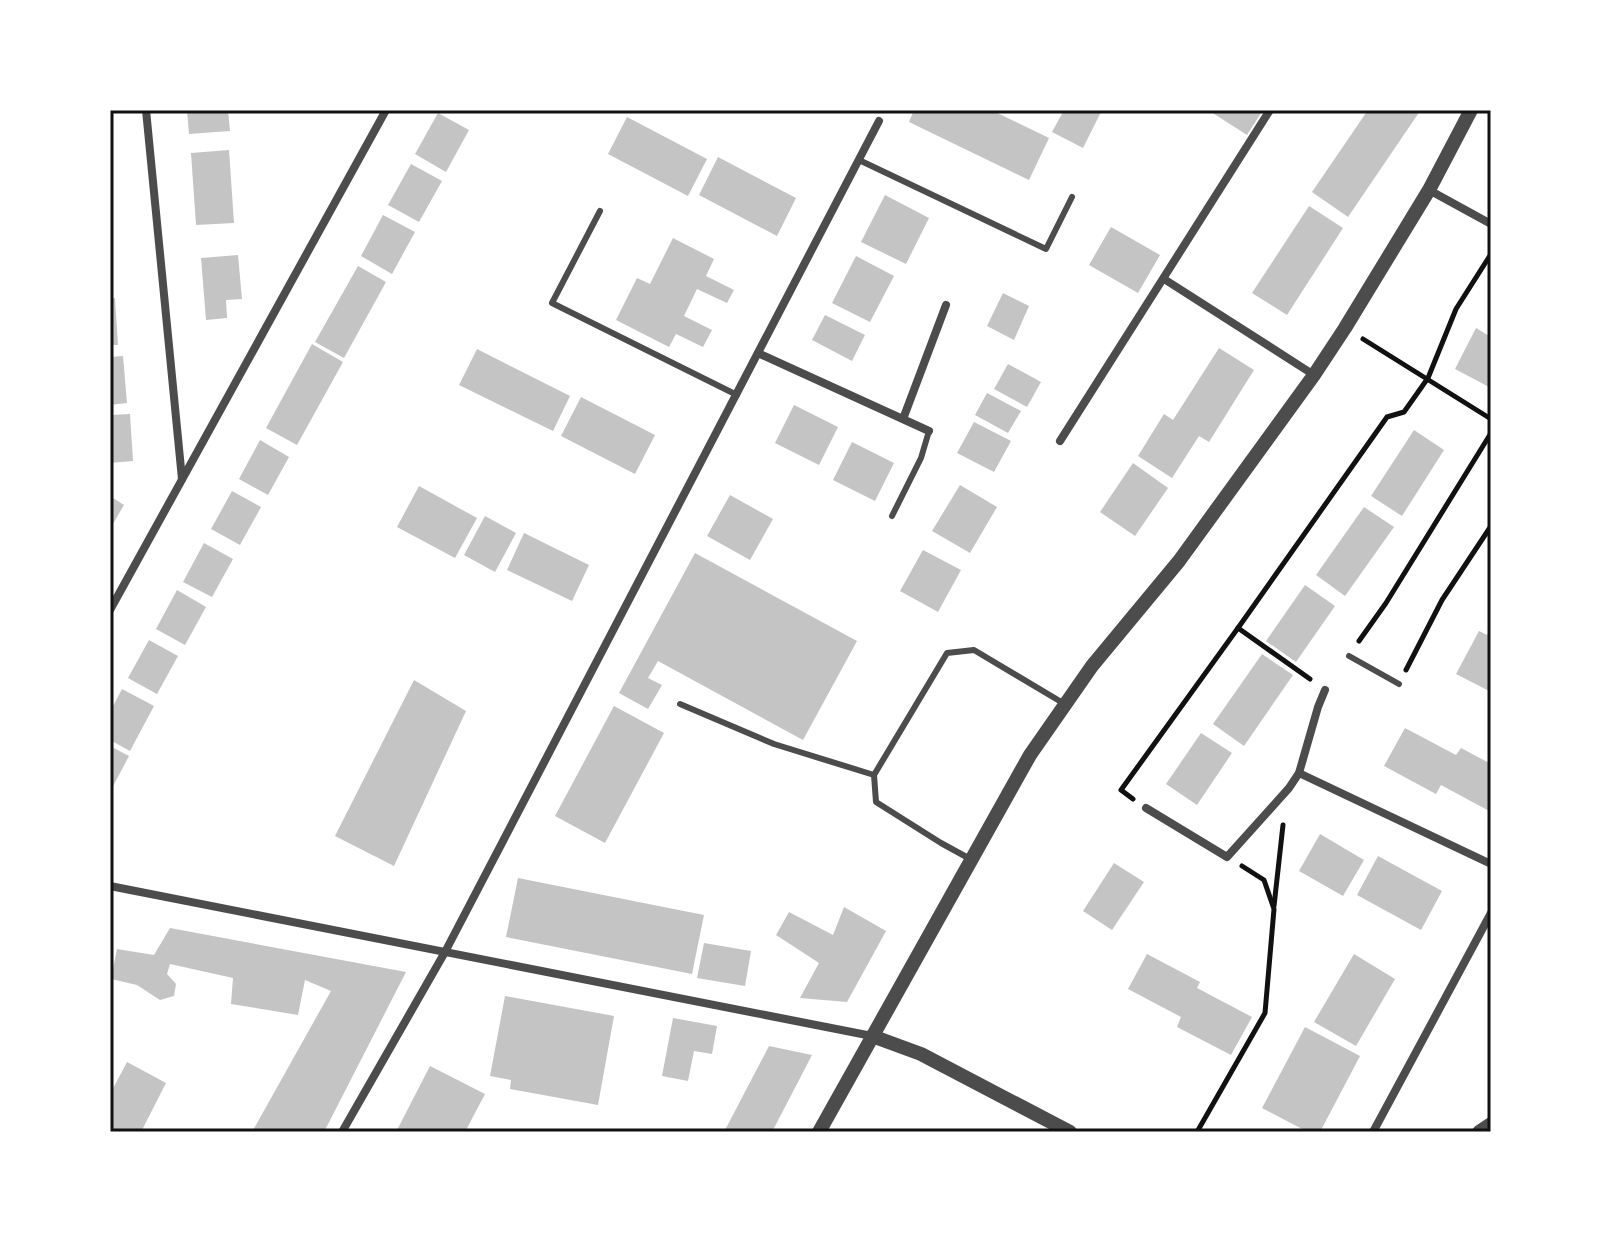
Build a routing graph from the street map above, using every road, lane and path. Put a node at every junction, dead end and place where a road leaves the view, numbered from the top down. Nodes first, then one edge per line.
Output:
1 (146, 110) edge
2 (386, 110) edge
3 (1270, 110) edge
4 (1471, 110) edge
5 (879, 121) dead end
6 (859, 160) junction
7 (1429, 190) junction
8 (1072, 197) dead end
9 (600, 211) dead end
10 (1491, 224) edge
11 (1491, 254) edge
12 (1164, 279) junction
13 (946, 305) dead end
14 (1345, 328) junction
15 (758, 353) junction
16 (1314, 375) junction
17 (1428, 378) junction
18 (737, 395) junction
19 (903, 419) junction
20 (1491, 419) edge
21 (929, 431) joint
22 (1491, 433) edge
23 (1060, 441) dead end
24 (182, 479) junction
25 (892, 516) dead end
26 (1491, 526) edge
27 (110, 610) edge
28 (1238, 628) junction
29 (1349, 656) joint
30 (1399, 684) joint
31 (1325, 690) joint
32 (680, 704) dead end
33 (1065, 704) junction
34 (1299, 773) junction
35 (874, 775) junction
36 (1289, 788) junction
37 (1146, 808) joint
38 (1227, 857) junction
39 (972, 860) junction
40 (1491, 864) edge
41 (110, 886) edge
42 (1274, 909) junction
43 (1491, 913) edge
44 (445, 952) junction
45 (872, 1036) junction
46 (1491, 1124) edge
47 (342, 1132) edge
48 (819, 1132) edge
49 (1070, 1132) edge
50 (1197, 1132) edge
51 (1373, 1132) edge
52 (1479, 1132) edge

1 - 24 street
2 - 24 street
3 - 12 street
4 - 7 street
5 - 6 street
6 - 8 lane
6 - 15 street
7 - 10 street
7 - 14 street
9 - 18 lane
11 - 17 path
12 - 16 street
12 - 23 street
13 - 19 street
14 - 16 street
14 - 17 path
15 - 18 street
15 - 19 street
16 - 33 street
17 - 20 path
17 - 28 path
18 - 44 street
19 - 21 street
21 - 25 lane
22 - 29 path
24 - 27 street
26 - 30 path
28 - 31 path
28 - 37 path
29 - 30 lane
31 - 34 street
32 - 35 lane
33 - 35 lane
33 - 39 street
34 - 36 street
34 - 40 street
35 - 39 lane
36 - 38 street
36 - 42 path
37 - 38 street
38 - 42 path
39 - 45 street
41 - 44 street
42 - 50 path
43 - 51 street
44 - 45 street
44 - 47 street
45 - 48 street
45 - 49 street
46 - 52 street

